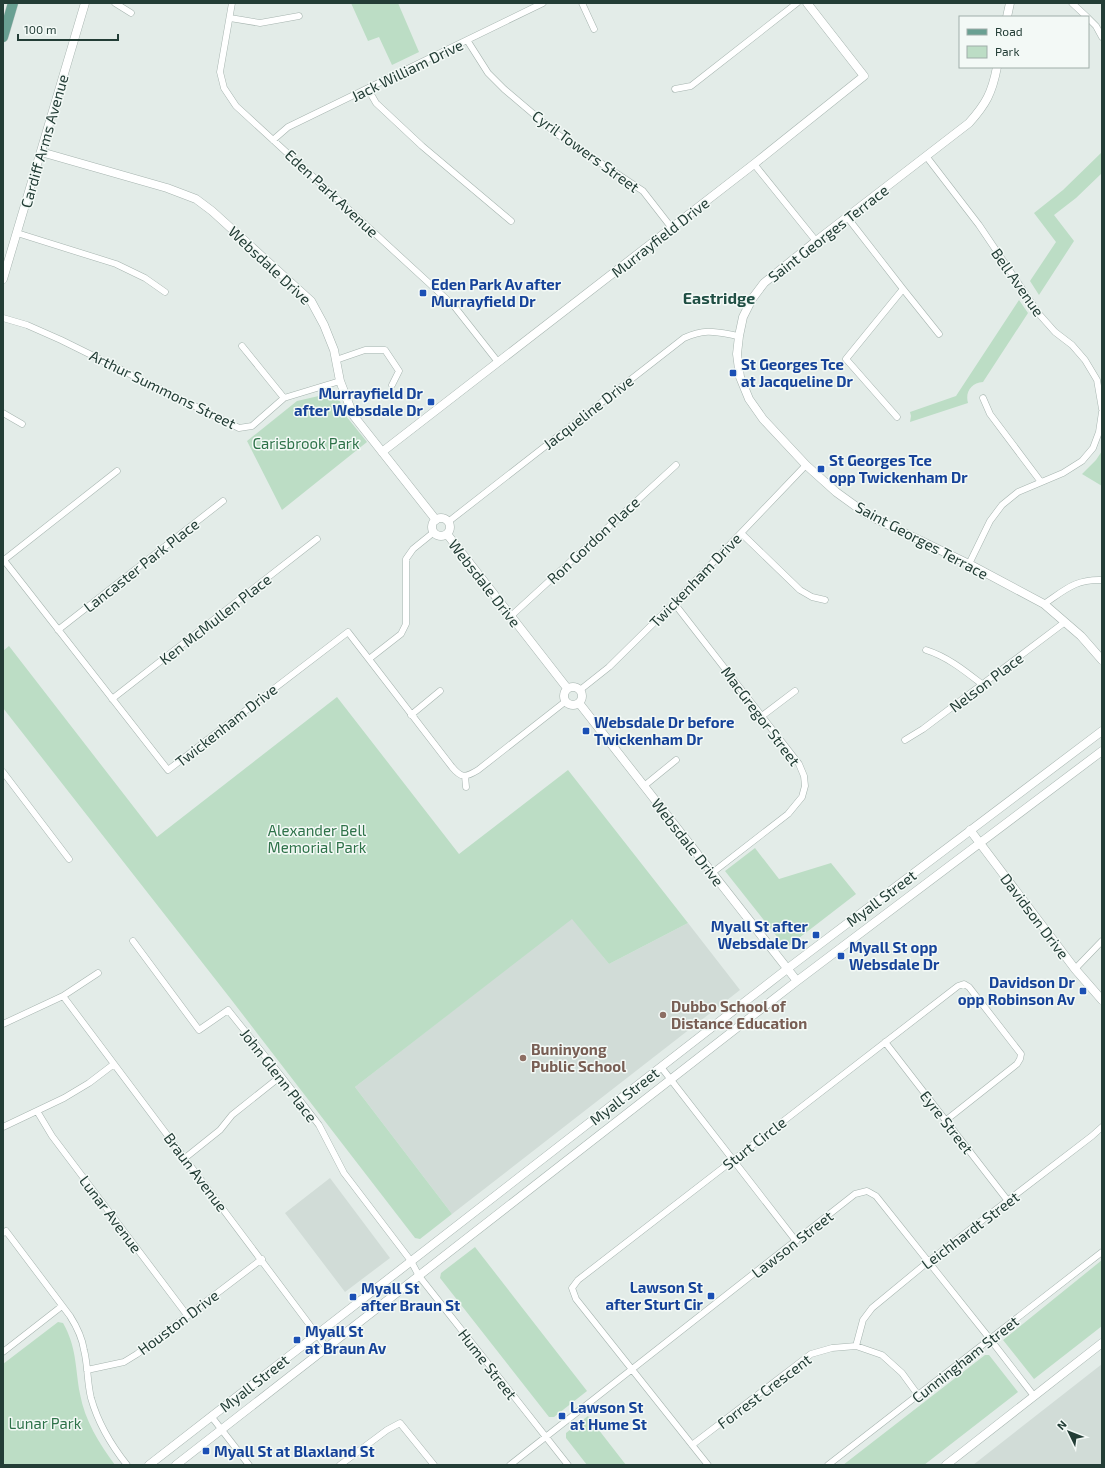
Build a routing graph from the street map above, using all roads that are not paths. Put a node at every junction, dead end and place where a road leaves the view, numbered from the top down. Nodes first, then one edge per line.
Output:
1 (13, 3) edge
2 (85, 3) edge
3 (115, 3) edge
4 (232, 3) edge
5 (543, 3) edge
6 (582, 3) edge
7 (797, 3) edge
8 (807, 3) edge
9 (1010, 3) edge
10 (1072, 3) edge
11 (131, 12) dead end
12 (299, 16) dead end
13 (1007, 16) edge
14 (1085, 16) edge
15 (230, 18) junction
16 (1089, 20) edge
17 (594, 29) dead end
18 (3, 37) edge
19 (1102, 37) edge
20 (467, 40) junction
21 (997, 68) edge
22 (675, 89) dead end
23 (368, 90) junction
24 (273, 140) junction
25 (41, 152) junction
26 (926, 156) junction
27 (754, 164) junction
28 (847, 217) junction
29 (511, 221) dead end
30 (671, 228) junction
31 (17, 233) junction
32 (816, 241) junction
33 (3, 279) edge
34 (902, 289) junction
35 (165, 292) dead end
36 (3, 318) edge
37 (939, 334) dead end
38 (739, 336) junction
39 (242, 346) dead end
40 (336, 360) junction
41 (498, 362) junction
42 (340, 381) junction
43 (392, 385) dead end
44 (284, 398) junction
45 (983, 398) dead end
46 (1102, 409) edge
47 (1102, 412) edge
48 (3, 413) edge
49 (897, 417) dead end
50 (22, 424) dead end
51 (382, 452) junction
52 (676, 465) dead end
53 (806, 466) junction
54 (117, 471) dead end
55 (1042, 482) junction
56 (223, 501) dead end
57 (436, 520) junction
58 (448, 522) junction
59 (434, 532) junction
60 (741, 533) junction
61 (447, 534) junction
62 (317, 539) dead end
63 (4, 559) edge
64 (969, 564) junction
65 (1102, 580) edge
66 (825, 600) dead end
67 (674, 603) junction
68 (1044, 604) junction
69 (511, 616) junction
70 (1065, 622) junction
71 (58, 630) junction
72 (926, 650) dead end
73 (369, 659) junction
74 (1102, 660) edge
75 (983, 685) junction
76 (567, 688) junction
77 (580, 690) junction
78 (440, 691) dead end
79 (795, 691) dead end
80 (112, 699) junction
81 (566, 701) junction
82 (579, 703) junction
83 (411, 714) junction
84 (762, 716) junction
85 (1102, 731) edge
86 (905, 740) dead end
87 (1102, 751) edge
88 (676, 760) dead end
89 (3, 772) edge
90 (465, 776) junction
91 (644, 786) junction
92 (466, 788) dead end
93 (970, 830) junction
94 (980, 844) junction
95 (69, 859) dead end
96 (712, 873) junction
97 (1102, 941) edge
98 (133, 942) dead end
99 (788, 969) junction
100 (1075, 969) junction
101 (98, 973) dead end
102 (797, 981) junction
103 (64, 996) junction
104 (1102, 1000) edge
105 (3, 1024) edge
106 (885, 1042) junction
107 (114, 1064) junction
108 (661, 1067) junction
109 (281, 1076) junction
110 (671, 1080) junction
111 (37, 1111) junction
112 (945, 1120) junction
113 (1102, 1126) edge
114 (3, 1127) edge
115 (185, 1158) junction
116 (733, 1160) junction
117 (1008, 1201) junction
118 (3, 1233) edge
119 (796, 1241) junction
120 (1102, 1252) edge
121 (262, 1259) junction
122 (411, 1261) junction
123 (928, 1261) junction
124 (419, 1276) junction
125 (62, 1306) junction
126 (187, 1315) junction
127 (317, 1334) junction
128 (990, 1339) junction
129 (1102, 1343) edge
130 (856, 1346) junction
131 (327, 1348) junction
132 (3, 1352) edge
133 (632, 1369) junction
134 (87, 1370) junction
135 (918, 1395) junction
136 (1034, 1396) junction
137 (211, 1416) junction
138 (222, 1429) junction
139 (546, 1437) junction
140 (692, 1445) junction
141 (127, 1465) edge
142 (149, 1465) edge
143 (176, 1465) edge
144 (249, 1465) edge
145 (340, 1465) edge
146 (434, 1465) edge
147 (510, 1465) edge
148 (568, 1465) edge
149 (708, 1465) edge
150 (828, 1465) edge
151 (946, 1465) edge

1 - 18 main road
2 - 25 street, Cardiff Arms Avenue
3 - 11 street
4 - 15 street, Eden Park Avenue
5 - 20 street, Jack William Drive
6 - 17 street
7 - 22 street
8 - 27 street, Murrayfield Drive
9 - 13 street
10 - 14 street
12 - 15 street
15 - 24 street, Eden Park Avenue
16 - 19 street
20 - 23 street, Jack William Drive
20 - 30 street, Cyril Towers Street
21 - 26 street, Saint Georges Terrace
23 - 24 street, Jack William Drive
23 - 29 street
24 - 41 street, Eden Park Avenue
25 - 31 street, Cardiff Arms Avenue
25 - 40 street, Websdale Drive
26 - 28 street, Saint Georges Terrace
26 - 46 street, Bell Avenue
27 - 30 street, Murrayfield Drive
27 - 32 street
28 - 32 street, Saint Georges Terrace
28 - 34 street
30 - 41 street, Murrayfield Drive
31 - 33 street, Cardiff Arms Avenue
31 - 35 street
32 - 38 street, Saint Georges Terrace
34 - 37 street
34 - 49 street
36 - 44 street, Arthur Summons Street
38 - 53 street, Saint Georges Terrace
38 - 58 street, Jacqueline Drive
39 - 44 street
40 - 42 street, Websdale Drive
40 - 43 street
41 - 51 street, Murrayfield Drive
42 - 44 street, Arthur Summons Street
42 - 51 street, Websdale Drive
45 - 55 street
47 - 55 street
48 - 50 street
51 - 57 street, Websdale Drive
52 - 69 street, Ron Gordon Place
53 - 60 street, Twickenham Drive
53 - 64 street, Saint Georges Terrace
54 - 63 street
55 - 64 street
56 - 71 street, Lancaster Park Place
57 - 58 street
57 - 59 street
58 - 61 street
59 - 61 street
59 - 73 street
60 - 66 street
60 - 67 street, Twickenham Drive
61 - 69 street, Websdale Drive
62 - 80 street, Ken McMullen Place
63 - 71 street, Twickenham Drive
64 - 68 street, Saint Georges Terrace
65 - 68 street
67 - 77 street, Twickenham Drive
67 - 84 street, MacGregor Street
68 - 70 street, Saint Georges Terrace
69 - 76 street, Websdale Drive
70 - 74 street, Saint Georges Terrace
70 - 75 street, Nelson Place
71 - 80 street, Twickenham Drive
72 - 75 street
73 - 80 street, Twickenham Drive
73 - 83 street, Twickenham Drive
75 - 86 street, Nelson Place
76 - 77 street
76 - 81 street
77 - 82 street
78 - 83 street
79 - 84 street
81 - 82 street
81 - 90 street
82 - 91 street, Websdale Drive
83 - 90 street, Twickenham Drive
84 - 96 street, MacGregor Street
85 - 93 street, Myall Street
87 - 94 street, Myall Street
88 - 91 street
89 - 95 street
90 - 92 street
91 - 96 street, Websdale Drive
93 - 94 street, Davidson Drive
93 - 99 street, Myall Street
94 - 100 street, Davidson Drive
94 - 102 street, Myall Street
96 - 99 street, Websdale Drive
97 - 100 street
98 - 109 street, John Glenn Place
99 - 102 street, Websdale Drive
99 - 108 street, Myall Street
100 - 104 street, Davidson Drive
101 - 103 street
102 - 110 street, Myall Street
103 - 105 street
103 - 107 street, Braun Avenue
106 - 112 street, Eyre Street
106 - 112 street, Sturt Circle
106 - 116 street, Sturt Circle
107 - 111 street
107 - 115 street, Braun Avenue
108 - 110 street
108 - 122 street, Myall Street
109 - 115 street
109 - 122 street, John Glenn Place
110 - 116 street
110 - 124 street, Myall Street
111 - 114 street
111 - 126 street, Lunar Avenue
112 - 117 street, Eyre Street
113 - 117 street, Leichhardt Street
115 - 121 street, Braun Avenue
116 - 119 street
116 - 133 street, Sturt Circle
117 - 123 street, Leichhardt Street
118 - 125 street
119 - 123 street, Lawson Street
119 - 133 street, Lawson Street
120 - 128 street, Cunningham Street
121 - 126 street, Houston Drive
121 - 127 street, Braun Avenue
122 - 124 street, Hume Street
122 - 127 street, Myall Street
123 - 128 street, Lawson Street
123 - 130 street, Leichhardt Street
124 - 131 street, Myall Street
124 - 139 street, Hume Street
125 - 132 street
125 - 134 street
126 - 134 street, Houston Drive
127 - 131 street, Braun Avenue
127 - 137 street, Myall Street
128 - 135 street, Cunningham Street
128 - 136 street, Lawson Street
129 - 136 street
130 - 135 street, Forrest Crescent
130 - 140 street, Forrest Crescent
131 - 138 street, Myall Street
133 - 139 street, Lawson Street
133 - 140 street, Sturt Circle
134 - 141 street
135 - 150 street, Cunningham Street
136 - 151 street
137 - 138 street
137 - 142 street, Myall Street
138 - 143 street, Myall Street
138 - 144 street
139 - 147 street, Lawson Street
139 - 148 street, Hume Street
140 - 149 street, Sturt Circle
145 - 146 street

